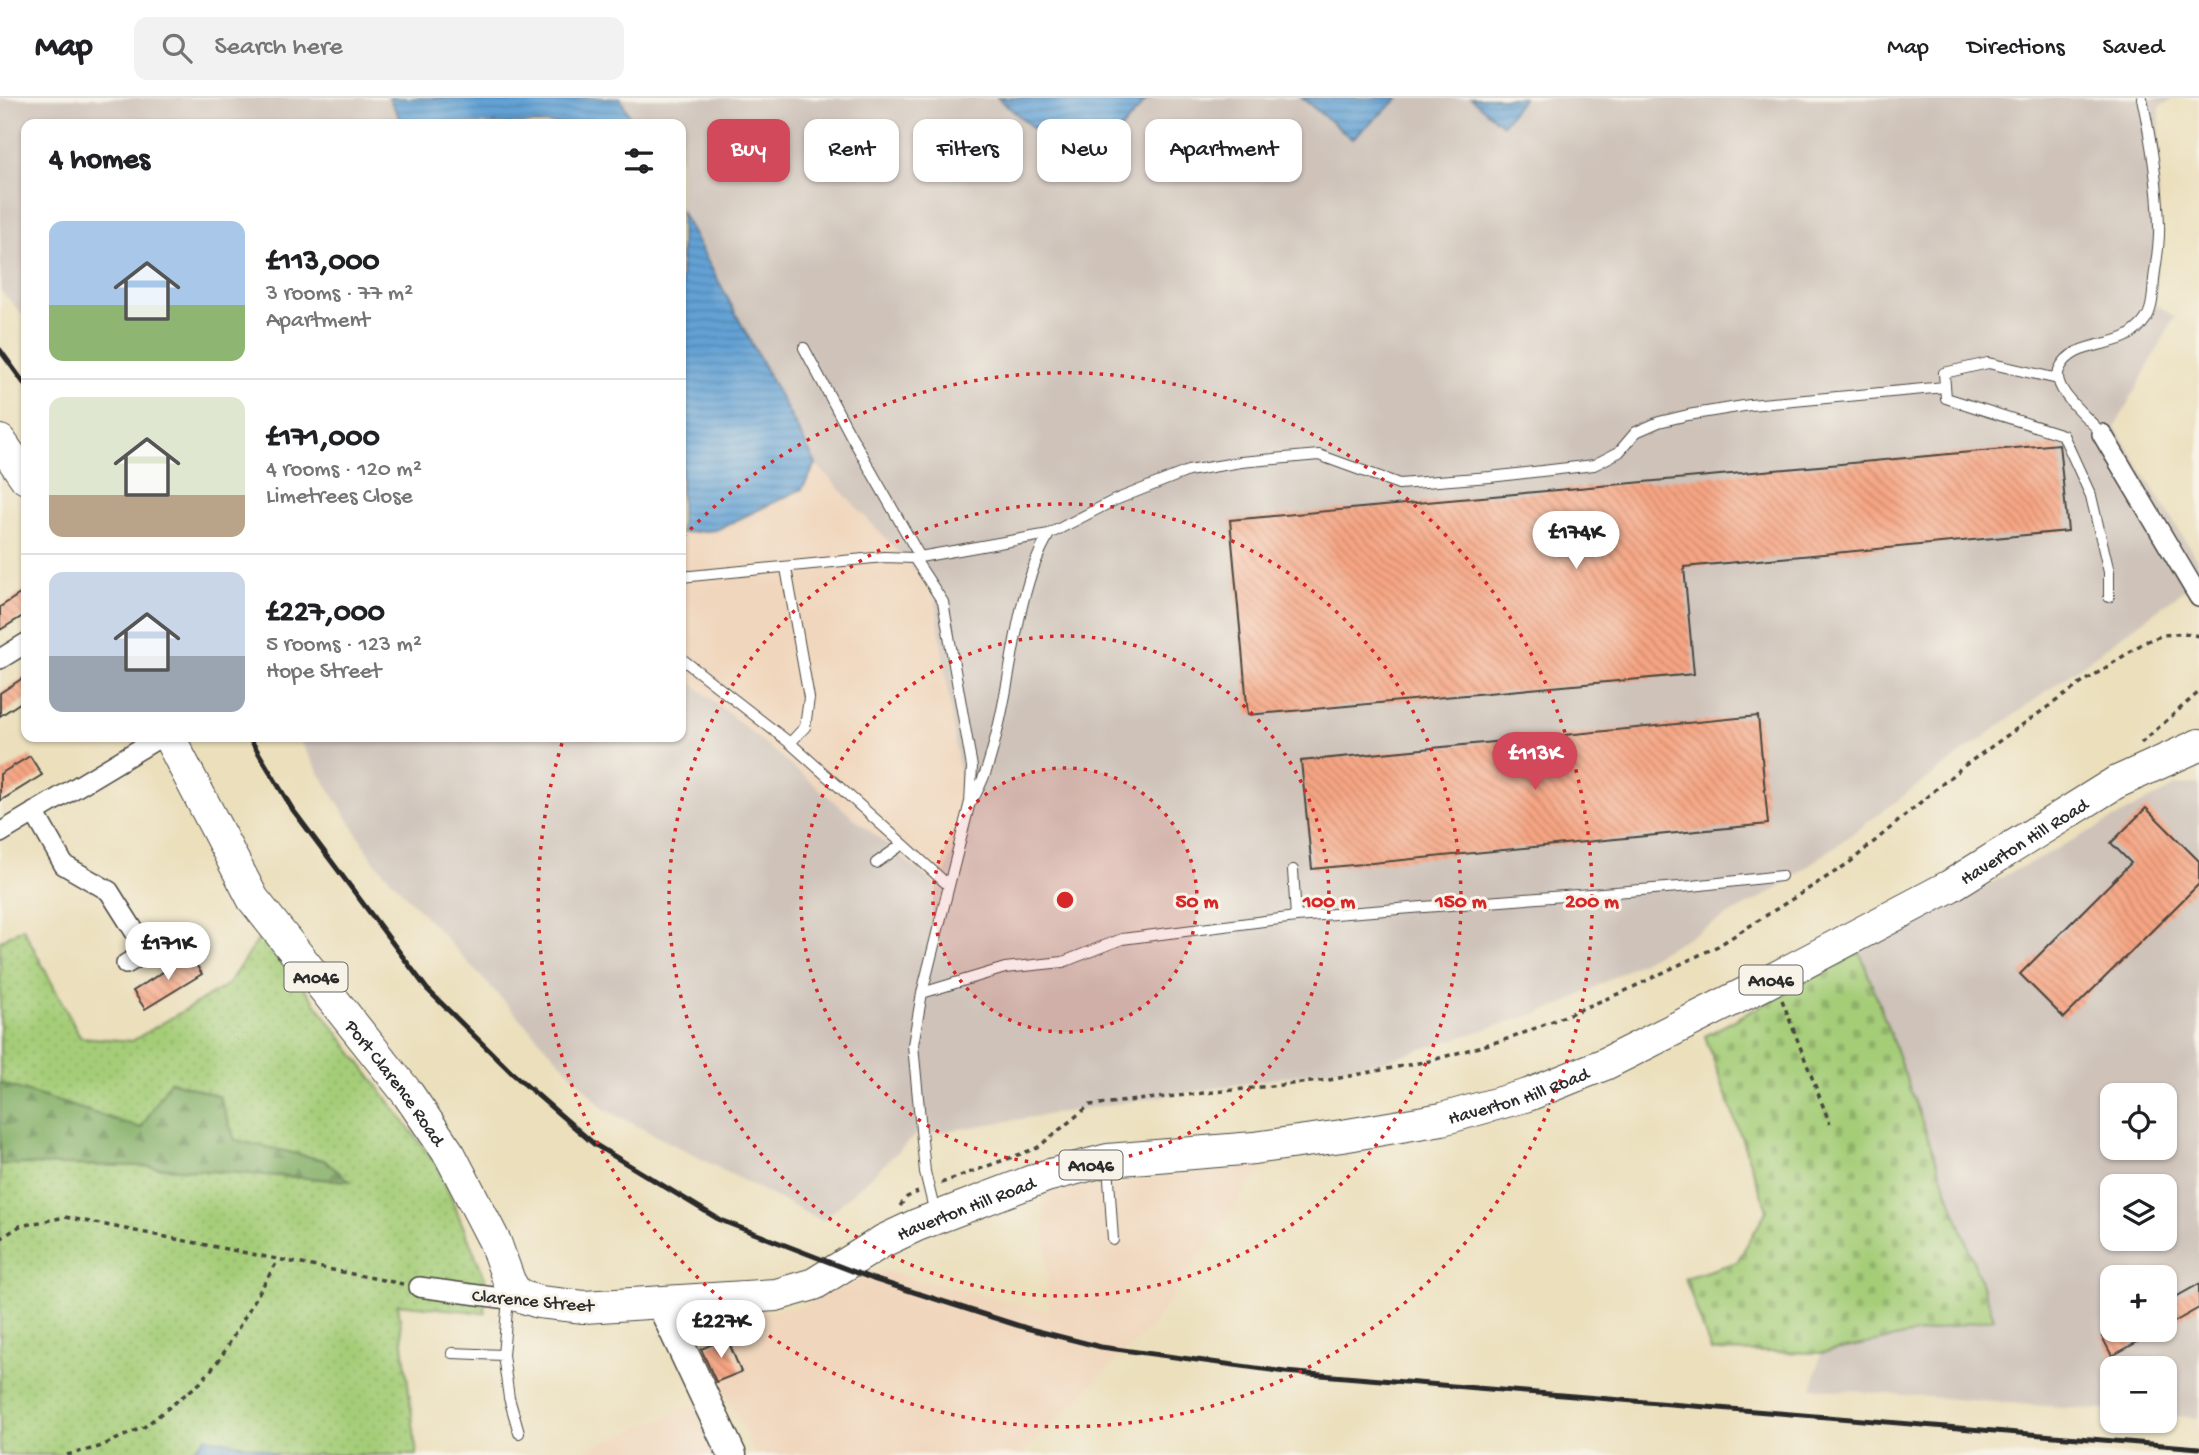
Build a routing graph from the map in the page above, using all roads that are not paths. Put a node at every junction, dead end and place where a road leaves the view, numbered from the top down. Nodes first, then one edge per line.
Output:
1 (2142, 98) edge
2 (804, 348) dead end
3 (2057, 379) junction
4 (1945, 387) junction
5 (2102, 433) joint
6 (1049, 534) junction
7 (917, 557) junction
8 (786, 568) junction
9 (686, 577) edge
10 (2196, 586) edge
11 (2109, 597) dead end
12 (21, 646) edge
13 (0, 659) edge
14 (686, 662) edge
15 (152, 742) edge
16 (172, 742) edge
17 (790, 743) junction
18 (2190, 753) edge
19 (971, 802) junction
20 (34, 812) junction
21 (0, 832) edge
22 (903, 844) junction
23 (876, 863) dead end
24 (1293, 870) dead end
25 (1781, 876) dead end
26 (949, 886) junction
27 (1296, 918) junction
28 (169, 939) dead end
29 (147, 951) junction
30 (126, 964) dead end
31 (922, 993) junction
32 (1108, 1160) junction
33 (936, 1217) junction
34 (1113, 1240) dead end
35 (814, 1284) joint
36 (419, 1287) road end
37 (513, 1297) junction
38 (660, 1302) junction
39 (452, 1353) dead end
40 (503, 1355) junction
41 (519, 1433) dead end
42 (732, 1455) edge

1 - 3 lane
2 - 7 lane
3 - 4 lane
3 - 5 lane
4 - 6 lane
4 - 11 lane
5 - 10 street
6 - 7 lane
6 - 19 lane
7 - 8 lane
7 - 19 lane
8 - 9 lane
8 - 17 lane
12 - 13 street
14 - 17 lane
15 - 20 street
16 - 37 main road, Port Clarence Road / A1046
17 - 22 lane
18 - 32 main road, Haverton Hill Road / A1046
19 - 26 lane
20 - 21 street
20 - 29 street
22 - 23 lane
22 - 26 lane
24 - 27 lane
25 - 27 lane
26 - 31 lane
27 - 31 lane
28 - 29 street
29 - 30 street
31 - 33 lane
32 - 33 main road, Haverton Hill Road / A1046
32 - 34 lane
33 - 35 main road, Haverton Hill Road / A1046
35 - 38 main road, Clarence Street / A1046
36 - 37 street, Clarence Street
37 - 38 main road, Clarence Street / A1046
37 - 40 lane
38 - 42 main road
39 - 40 lane
40 - 41 lane

